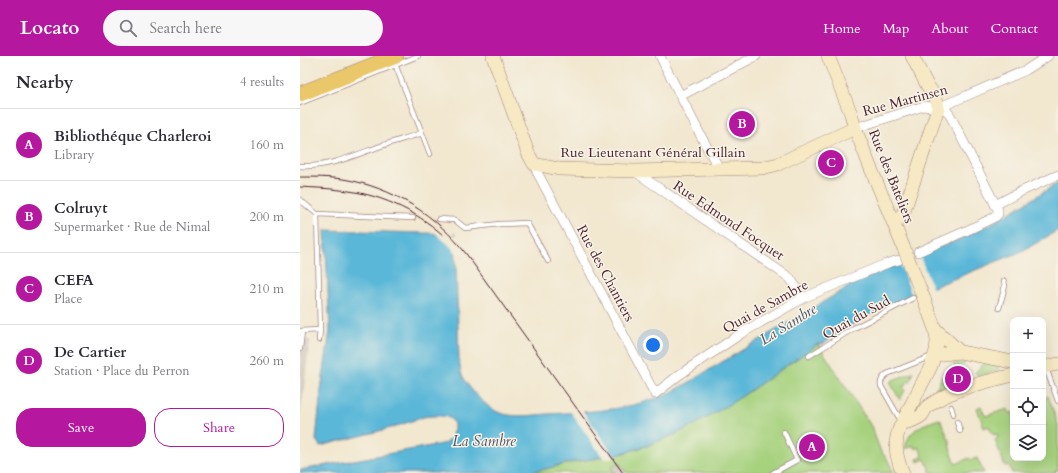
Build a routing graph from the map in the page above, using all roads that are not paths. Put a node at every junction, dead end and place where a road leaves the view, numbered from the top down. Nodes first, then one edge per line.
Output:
1 (418, 56) edge
2 (493, 56) edge
3 (660, 56) edge
4 (756, 56) edge
5 (828, 56) edge
6 (912, 56) edge
7 (1048, 56) edge
8 (394, 59) edge
9 (300, 94) edge
10 (680, 96) junction
11 (300, 103) edge
12 (938, 108) junction
13 (855, 128) junction
14 (422, 133) junction
15 (430, 154) dead end
16 (534, 164) junction
17 (300, 166) edge
18 (720, 170) junction
19 (634, 171) junction
20 (1058, 175) edge
21 (300, 200) edge
22 (995, 205) junction
23 (317, 214) junction
24 (413, 218) dead end
25 (439, 219) dead end
26 (893, 221) junction
27 (907, 254) junction
28 (548, 261) dead end
29 (1004, 281) dead end
30 (803, 298) junction
31 (922, 302) junction
32 (999, 308) dead end
33 (935, 329) junction
34 (320, 330) junction
35 (301, 331) edge
36 (319, 340) dead end
37 (300, 348) edge
38 (960, 352) junction
39 (935, 355) junction
40 (809, 356) dead end
41 (1008, 361) edge
42 (1047, 366) edge
43 (1008, 376) edge
44 (655, 394) joint
45 (915, 399) junction
46 (1058, 401) edge
47 (928, 407) junction
48 (950, 407) dead end
49 (953, 414) dead end
50 (957, 422) dead end
51 (902, 423) junction
52 (960, 431) dead end
53 (784, 432) dead end
54 (773, 473) edge
55 (903, 473) edge

1 - 8 lane
2 - 16 main road
3 - 10 street
4 - 10 street
5 - 13 main road, Rue des Bateliers
6 - 12 main road
7 - 12 street, Rue Martinsen
8 - 9 main road
8 - 11 lane
8 - 14 lane
10 - 18 street
12 - 13 street, Rue Martinsen
12 - 22 street
12 - 26 main road
13 - 18 main road, Rue Lieutenant Général Gillain
13 - 26 main road, Rue des Bateliers
14 - 15 lane
14 - 17 lane
16 - 19 main road, Rue Lieutenant Général Gillain
16 - 44 street, Rue des Chantiers
18 - 19 main road, Rue Lieutenant Général Gillain
19 - 30 street, Rue Edmond Focquet
20 - 22 street
21 - 23 lane
22 - 27 street, Quai de Sambre
23 - 24 lane
23 - 34 lane
25 - 28 lane
26 - 27 main road, Rue des Bateliers
27 - 30 street, Quai de Sambre
27 - 31 main road, Rue des Bateliers, bridge
29 - 32 lane
30 - 44 street, Quai de Sambre
31 - 33 main road, Rue des Bateliers
31 - 40 lane, Quai du Sud
33 - 38 main road
33 - 39 main road
34 - 35 lane
34 - 36 lane
35 - 37 lane
38 - 39 main road
38 - 41 main road
39 - 45 main road
39 - 51 lane
41 - 43 main road
42 - 46 lane
43 - 47 main road
45 - 47 main road
45 - 51 main road
47 - 51 main road
48 - 49 lane
50 - 52 lane
51 - 55 main road
53 - 54 lane

